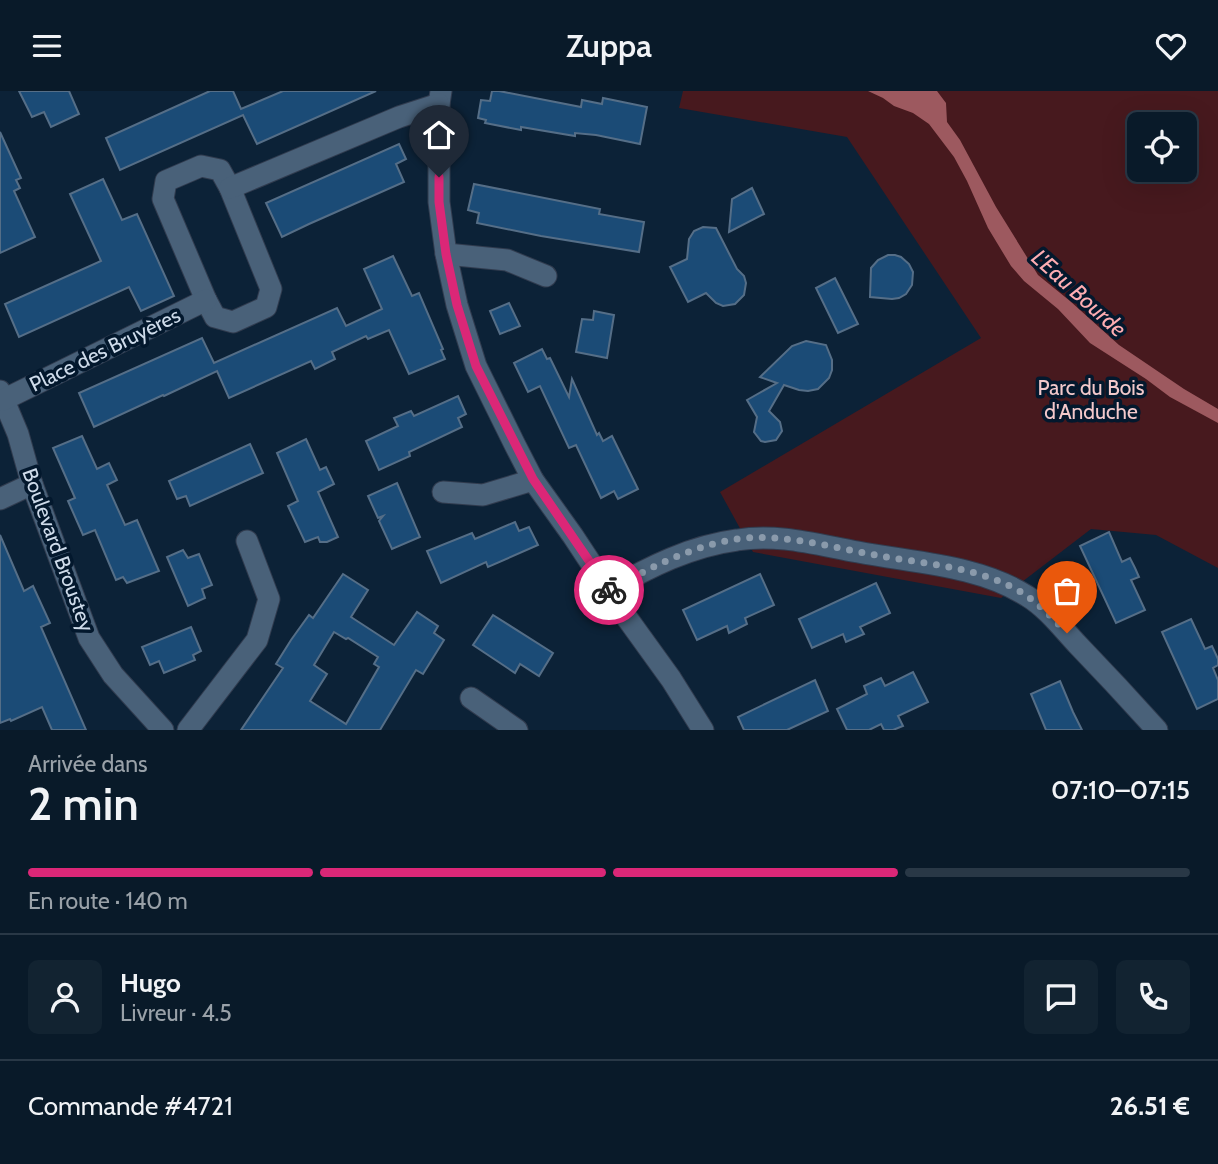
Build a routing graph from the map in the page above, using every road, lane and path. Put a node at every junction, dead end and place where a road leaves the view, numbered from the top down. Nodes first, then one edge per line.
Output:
1 (440, 97) edge
2 (230, 188) junction
3 (446, 254) junction
4 (546, 276) dead end
5 (206, 300) junction
6 (2, 395) edge
7 (533, 479) junction
8 (32, 484) junction
9 (443, 492) dead end
10 (0, 499) edge
11 (247, 541) dead end
12 (609, 590) junction
13 (471, 698) dead end
14 (163, 730) edge
15 (188, 730) edge
16 (517, 730) edge
17 (703, 730) edge
18 (1157, 730) edge

1 - 2 street
1 - 3 street
2 - 5 street, Place des Bruyères
2 - 5 street, Place des Bruyères
3 - 4 street
3 - 7 street
5 - 6 street, Place des Bruyères
6 - 8 street, Boulevard Broustey
7 - 9 street
7 - 12 street
8 - 10 street
8 - 14 street, Boulevard Broustey
11 - 15 street
12 - 17 street
12 - 18 street
13 - 16 street

